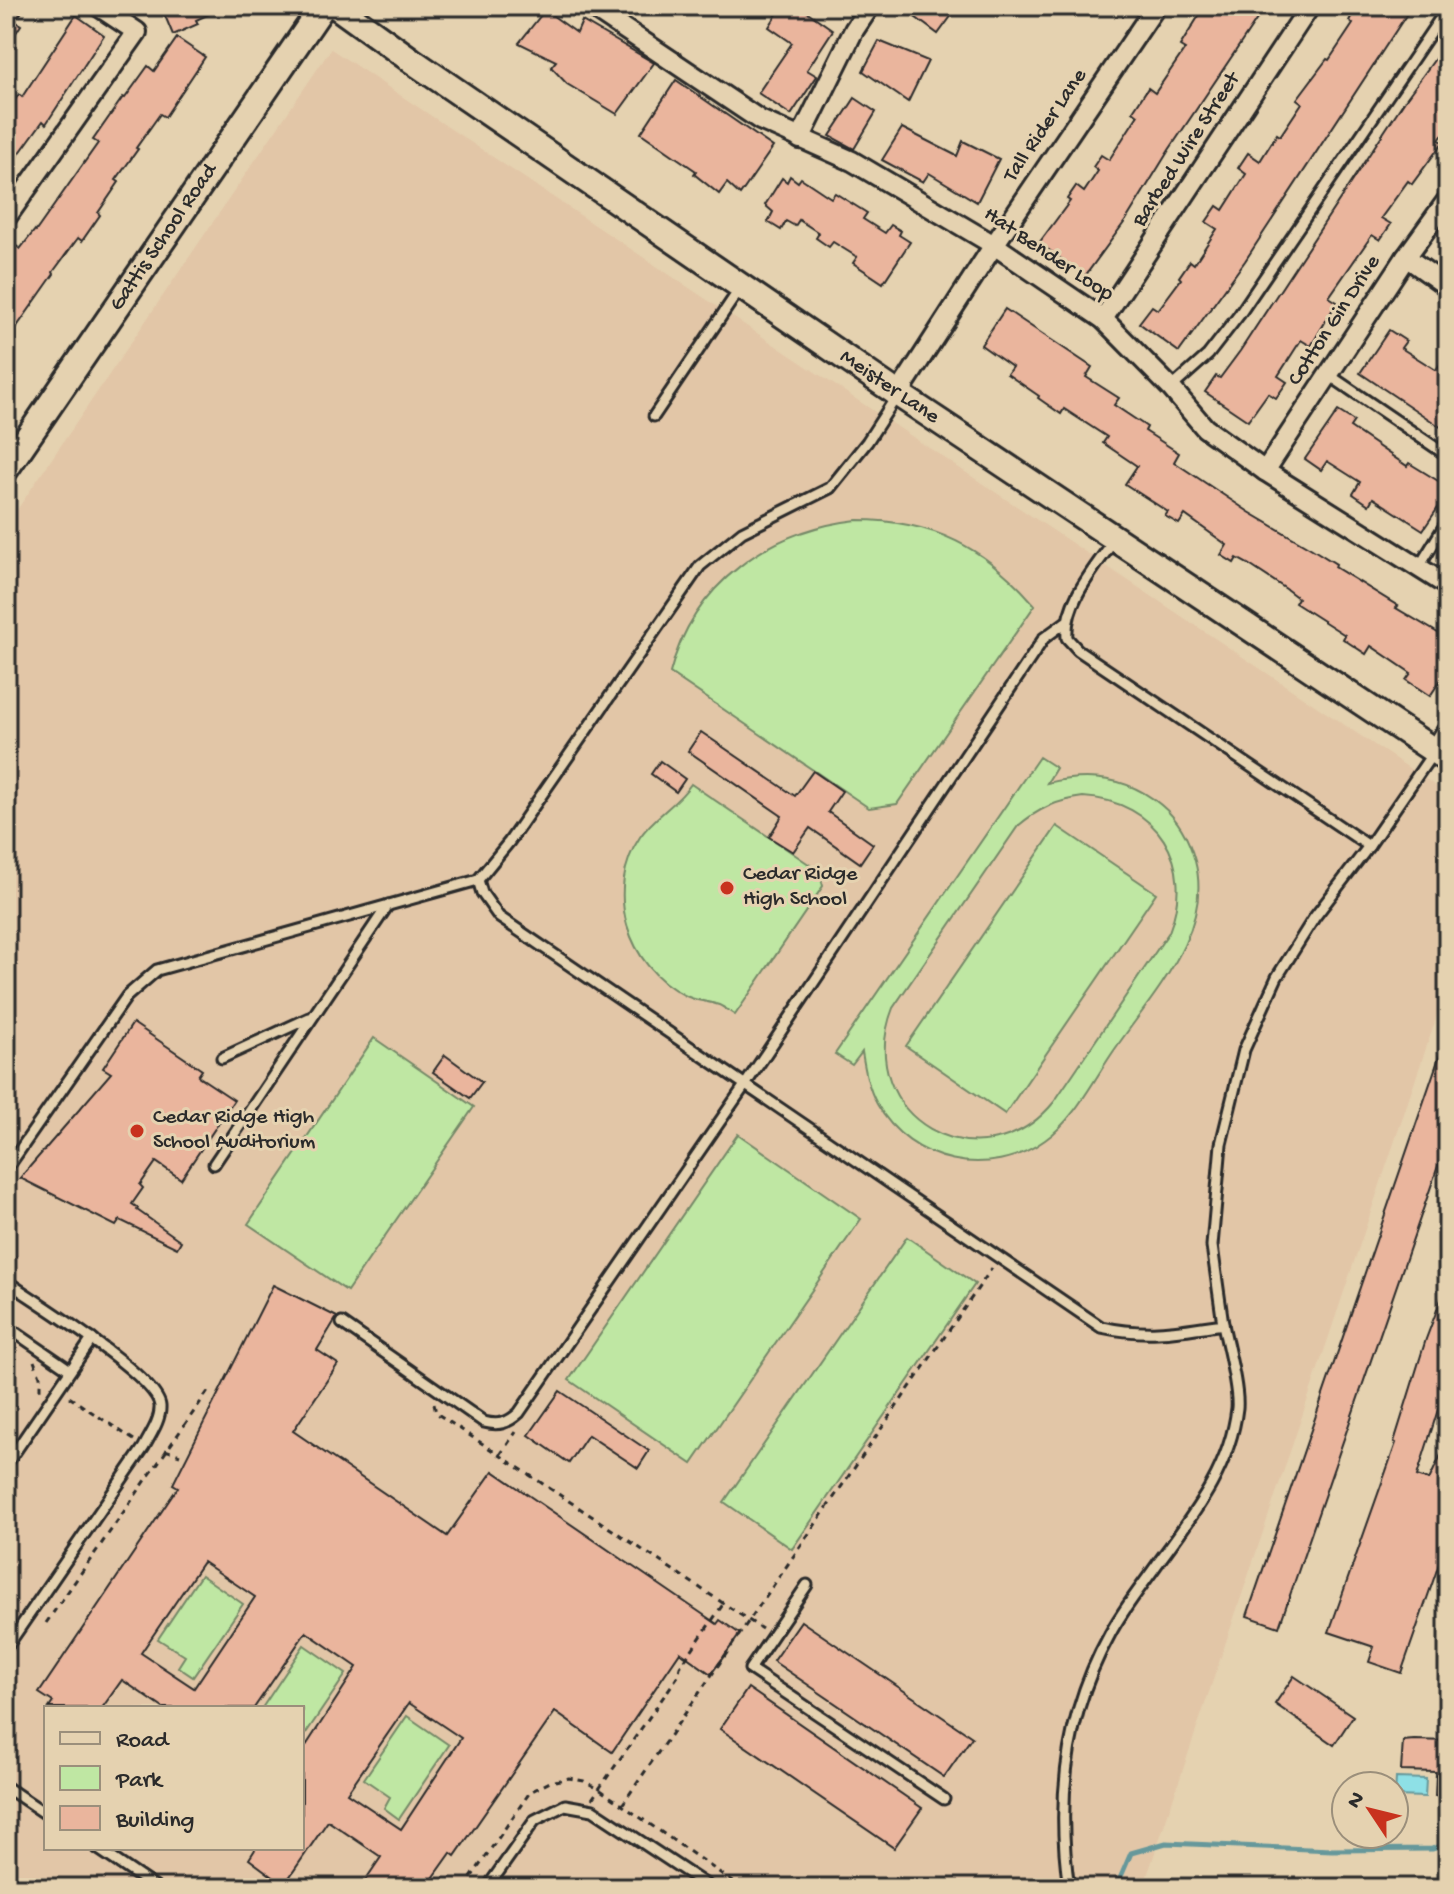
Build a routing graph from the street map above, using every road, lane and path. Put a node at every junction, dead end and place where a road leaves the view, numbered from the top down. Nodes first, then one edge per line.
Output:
1 (98, 6) edge
2 (323, 6) edge
3 (336, 6) edge
4 (590, 6) edge
5 (870, 6) edge
6 (1156, 6) edge
7 (1310, 6) edge
8 (1448, 7) edge
9 (800, 139) junction
10 (1448, 199) edge
11 (6, 218) edge
12 (994, 245) junction
13 (1406, 257) junction
14 (741, 287) junction
15 (1448, 287) edge
16 (1103, 319) junction
17 (1329, 375) junction
18 (1171, 388) junction
19 (898, 394) junction
20 (654, 416) dead end
21 (1448, 456) edge
22 (6, 469) edge
23 (1265, 471) junction
24 (1448, 520) edge
25 (1115, 538) junction
26 (1419, 567) junction
27 (1448, 586) edge
28 (1066, 622) junction
29 (1448, 729) edge
30 (1441, 755) edge
31 (1369, 846) junction
32 (478, 880) junction
33 (388, 905) junction
34 (313, 1017) junction
35 (222, 1058) dead end
36 (745, 1085) junction
37 (214, 1164) dead end
38 (6, 1170) edge
39 (17, 1256) dead end
40 (999, 1258) junction
41 (9, 1267) dead end
42 (6, 1281) edge
43 (342, 1323) dead end
44 (1223, 1324) junction
45 (6, 1326) edge
46 (92, 1339) junction
47 (30, 1357) dead end
48 (70, 1370) junction
49 (431, 1386) junction
50 (209, 1390) dead end
51 (36, 1399) dead end
52 (61, 1408) dead end
53 (518, 1429) dead end
54 (134, 1440) dead end
55 (165, 1450) junction
56 (180, 1455) dead end
57 (500, 1455) junction
58 (6, 1465) edge
59 (807, 1585) dead end
60 (724, 1603) junction
61 (751, 1621) junction
62 (46, 1623) dead end
63 (772, 1636) junction
64 (6, 1648) edge
65 (6, 1787) edge
66 (599, 1789) junction
67 (944, 1799) dead end
68 (622, 1805) junction
69 (586, 1809) junction
70 (44, 1813) edge
71 (100, 1850) edge
72 (425, 1881) dead end
73 (156, 1888) edge
74 (434, 1888) edge
75 (487, 1888) edge
76 (711, 1888) edge
77 (742, 1888) edge
78 (1069, 1888) edge

1 - 11 street
2 - 22 street, Gattis School Road
3 - 14 street, Meister Lane
4 - 9 street, Hat Bender Loop
5 - 9 street
6 - 12 street, Tall Rider Lane
7 - 16 street, Barbed Wire Street
8 - 18 lane
9 - 12 street, Hat Bender Loop
10 - 13 street, Cotton Gin Drive
12 - 16 street, Hat Bender Loop
12 - 19 street, Tall Rider Lane
13 - 15 street
13 - 17 street, Cotton Gin Drive
14 - 19 street, Meister Lane
14 - 20 lane
16 - 18 street, Hat Bender Loop
17 - 21 lane
17 - 23 street, Cotton Gin Drive
18 - 23 street, Hat Bender Loop
19 - 25 street, Meister Lane
19 - 32 lane
23 - 26 street, Hat Bender Loop
24 - 26 lane
25 - 28 lane
25 - 30 street, Meister Lane
26 - 27 street, Hat Bender Loop
28 - 31 lane
28 - 36 lane
29 - 30 street
30 - 31 lane
31 - 44 lane
32 - 33 lane
32 - 36 lane
33 - 34 lane
33 - 38 lane
34 - 35 lane
34 - 37 lane
36 - 40 lane
36 - 49 lane
39 - 41 path
40 - 44 lane
40 - 61 path
42 - 46 lane
43 - 49 lane
44 - 78 lane
45 - 48 lane
46 - 48 lane
46 - 64 lane
47 - 51 path
48 - 58 lane
49 - 57 path
50 - 55 path
52 - 54 path
53 - 57 path
55 - 56 path
55 - 62 path
57 - 60 path
59 - 63 lane
60 - 61 path
60 - 66 path
61 - 63 path
61 - 68 path
63 - 67 lane
65 - 70 lane
66 - 68 path
66 - 69 path
68 - 77 path
69 - 75 lane
69 - 76 lane
71 - 73 lane
72 - 74 path

